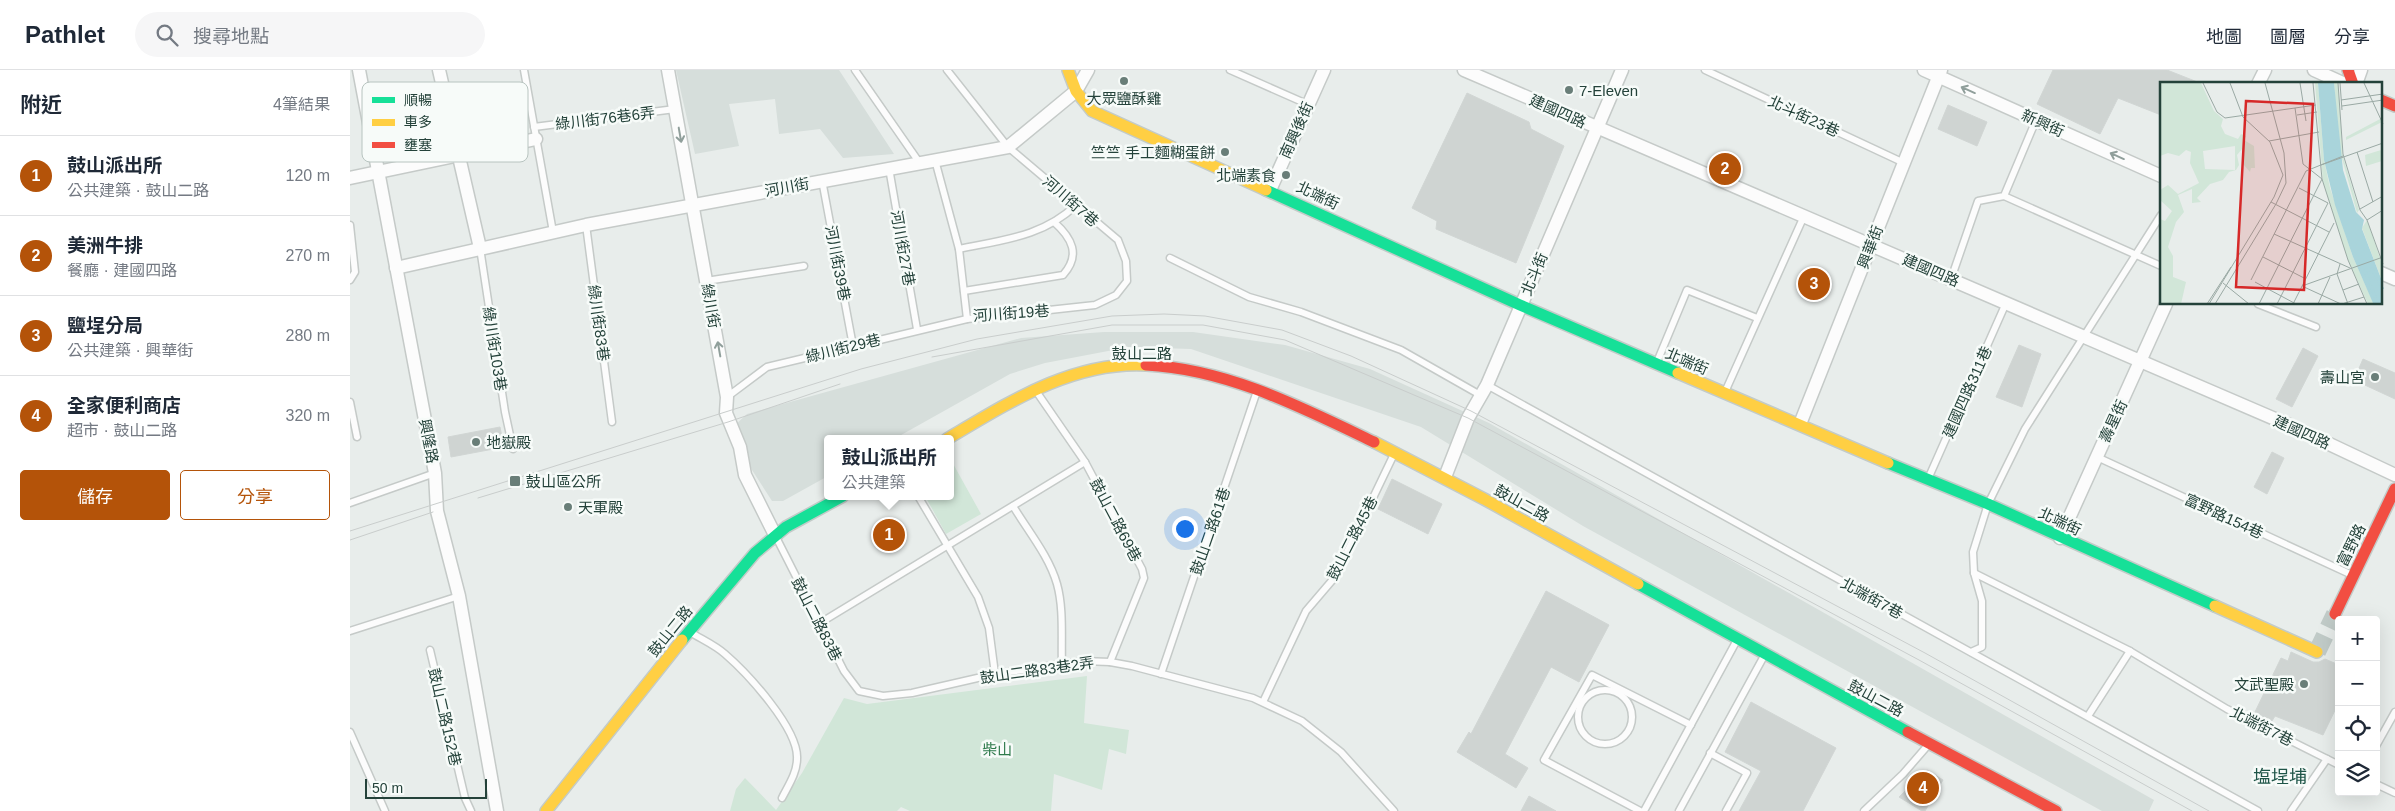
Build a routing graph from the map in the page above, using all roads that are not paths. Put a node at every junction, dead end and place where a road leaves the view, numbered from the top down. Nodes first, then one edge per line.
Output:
1 (358, 70) edge
2 (668, 70) edge
3 (855, 70) edge
4 (947, 70) edge
5 (1068, 70) edge
6 (1088, 70) edge
7 (1230, 70) edge
8 (1324, 70) edge
9 (1464, 70) edge
10 (1622, 70) edge
11 (1705, 70) edge
12 (1924, 70) edge
13 (2265, 70) edge
14 (2314, 70) edge
15 (2348, 70) edge
16 (2361, 70) edge
17 (1940, 73) edge
18 (2259, 82) edge
19 (2341, 82) edge
20 (2353, 82) edge
21 (2355, 82) edge
22 (362, 90) edge
23 (1076, 91) junction
24 (528, 93) edge
25 (2382, 100) edge
26 (1307, 104) junction
27 (2395, 106) edge
28 (676, 109) junction
29 (2036, 120) junction
30 (1597, 128) junction
31 (535, 133) junction
32 (528, 135) edge
33 (1008, 147) junction
34 (935, 159) junction
35 (376, 162) edge
36 (422, 162) edge
37 (460, 162) edge
38 (919, 162) junction
39 (1902, 162) junction
40 (889, 167) junction
41 (378, 172) junction
42 (2160, 176) edge
43 (350, 178) edge
44 (822, 180) junction
45 (1270, 190) junction
46 (2004, 196) junction
47 (692, 204) junction
48 (1076, 205) junction
49 (1804, 216) junction
50 (2160, 217) edge
51 (1054, 222) junction
52 (350, 225) edge
53 (586, 225) junction
54 (553, 232) junction
55 (1872, 245) junction
56 (480, 248) junction
57 (958, 249) junction
58 (2135, 255) junction
59 (1170, 258) dead end
60 (1126, 261) joint
61 (804, 266) dead end
62 (2160, 266) edge
63 (396, 268) junction
64 (2382, 273) edge
65 (1951, 279) junction
66 (2395, 279) edge
67 (350, 280) edge
68 (706, 281) junction
69 (964, 291) junction
70 (2006, 303) junction
71 (1520, 305) junction
72 (2166, 305) edge
73 (2261, 305) edge
74 (967, 318) junction
75 (1757, 318) junction
76 (2316, 327) dead end
77 (917, 329) junction
78 (2082, 337) junction
79 (853, 346) junction
80 (2140, 362) junction
81 (1657, 364) junction
82 (1258, 388) junction
83 (1034, 389) junction
84 (1484, 390) junction
85 (1724, 393) junction
86 (728, 397) junction
87 (350, 402) edge
88 (612, 422) dead end
89 (1800, 424) junction
90 (954, 435) edge
91 (357, 437) dead end
92 (513, 449) dead end
93 (1395, 451) junction
94 (2097, 457) junction
95 (1085, 462) junction
96 (435, 473) junction
97 (2395, 475) edge
98 (1445, 477) junction
99 (1927, 480) junction
100 (2395, 489) edge
101 (836, 500) edge
102 (920, 500) edge
103 (350, 503) edge
104 (1988, 504) junction
105 (1013, 506) junction
106 (774, 535) junction
107 (2060, 538) junction
108 (946, 545) junction
109 (1974, 572) junction
110 (2352, 576) junction
111 (459, 596) junction
112 (2335, 614) tunnel mouth
113 (820, 623) junction
114 (688, 631) junction
115 (350, 632) edge
116 (1737, 639) junction
117 (430, 650) dead end
118 (2130, 651) junction
119 (1971, 652) junction
120 (2317, 652) dead end
121 (1764, 655) junction
122 (1110, 662) junction
123 (1062, 665) junction
124 (995, 674) junction
125 (1161, 674) junction
126 (1605, 681) junction
127 (1610, 690) junction
128 (1618, 693) junction
129 (868, 694) joint
130 (1630, 694) junction
131 (1263, 702) junction
132 (2395, 712) edge
133 (1575, 713) junction
134 (2088, 716) junction
135 (1691, 724) junction
136 (350, 732) edge
137 (2380, 739) edge
138 (1930, 743) junction
139 (1710, 753) junction
140 (2327, 759) junction
141 (2335, 763) edge
142 (2380, 786) edge
143 (2395, 793) edge
144 (782, 798) dead end
145 (385, 811) edge
146 (472, 811) edge
147 (498, 811) edge
148 (546, 811) edge
149 (1394, 811) edge
150 (1640, 811) edge
151 (1644, 811) edge
152 (1679, 811) edge
153 (1726, 811) edge
154 (1864, 811) edge
155 (2056, 811) edge
156 (2258, 811) edge
157 (2291, 811) edge

1 - 22 street, 興隆路
2 - 28 street, 綠川街
3 - 38 lane
4 - 33 lane, 河川街7巷
5 - 23 street, 北端街
6 - 23 street
7 - 26 lane
8 - 26 street, 南興後街
9 - 30 street, 建國四路
10 - 30 street, 北斗街
11 - 39 lane, 北斗街23巷
12 - 17 street, 新興街
13 - 18 street
14 - 19 street
15 - 20 street
16 - 21 street
29 -> 17 street, 新興街
17 - 39 street, 興華街
23 - 33 street
23 - 45 street, 北端街
24 - 31 lane
25 - 27 street
26 - 45 street, 南興後街
28 - 31 lane, 綠川街76巷6弄
28 -> 47 street, 綠川街
42 -> 29 street, 新興街
29 - 46 lane
30 - 49 street, 建國四路
30 - 71 street, 北斗街
31 - 32 street
31 - 54 lane
33 - 34 street, 河川街
33 - 48 lane, 河川街7巷
34 - 38 street, 河川街
34 - 57 lane, 河川街19巷
35 - 41 street, 興隆路
36 - 41 street
37 - 56 street
38 - 40 street, 河川街
39 - 55 street, 興華街
40 - 44 street, 河川街
40 - 77 lane, 河川街27巷
41 - 43 street
41 - 63 street, 興隆路
44 - 47 street, 河川街
44 - 79 lane, 河川街39巷
45 - 71 street, 北端街
46 - 58 lane
46 - 65 lane
47 - 53 street, 河川街
47 - 68 street, 綠川街
48 - 51 lane
48 - 60 lane, 河川街7巷
49 - 55 street, 建國四路
49 - 75 lane
50 - 58 lane
51 - 57 lane
51 - 69 lane
52 - 67 lane
53 - 54 street, 河川街
53 - 88 lane, 綠川街83巷
54 - 56 street, 河川街
55 - 65 street, 建國四路
55 - 89 street, 興華街
56 - 63 street, 河川街
56 - 92 lane, 綠川街103巷
57 - 69 lane, 河川街19巷
58 - 62 lane
58 - 78 lane
59 - 84 lane, 北端街7巷
60 - 74 lane, 河川街19巷
61 - 68 lane
63 - 96 street, 興隆路
64 - 66 street
65 - 70 street, 建國四路
86 -> 68 street, 綠川街
69 - 74 lane, 河川街19巷
70 - 78 street, 建國四路
70 - 99 lane, 建國四路311巷
71 - 81 street, 北端街
71 - 84 street, 北斗街
72 - 80 street, 壽星街
73 - 76 lane
74 - 77 lane, 綠川街29巷
75 - 81 lane
75 - 85 lane
77 - 79 lane, 綠川街29巷
78 - 80 street, 建國四路
78 - 104 lane
79 - 86 lane, 綠川街29巷
80 - 94 street, 壽星街
80 - 97 street, 建國四路
81 - 85 street, 北端街
82 - 83 street, 鼓山二路
82 - 93 street, 鼓山二路
82 - 125 lane, 鼓山二路61巷
83 - 90 street, 鼓山二路
83 - 95 lane, 鼓山二路69巷
84 - 98 street, 北斗街
84 - 119 lane, 北端街7巷
85 - 89 street, 北端街
86 - 106 street, 綠川街
87 - 91 lane
89 - 99 street, 北端街
93 - 98 street, 鼓山二路
93 - 131 lane, 鼓山二路45巷
94 - 107 street, 壽星街
94 - 110 lane, 富野路154巷
95 - 105 lane
95 - 122 lane, 鼓山二路69巷
96 - 103 lane
96 - 111 street, 興隆路
98 - 116 street, 鼓山二路
99 - 104 street, 北端街
100 - 110 street, 富野路
101 - 106 street, 鼓山二路
102 - 108 lane
104 - 107 street, 北端街
104 - 109 lane
105 - 108 lane
105 - 123 lane
106 - 113 lane, 鼓山二路83巷
106 - 114 street, 鼓山二路
107 - 120 street, 北端街
108 - 113 lane
108 - 124 lane
109 - 118 lane, 北端街7巷
109 - 119 lane
110 - 112 street, 富野路
111 - 115 lane
111 - 147 street, 興隆路
113 - 129 lane, 鼓山二路83巷
114 - 144 lane
114 - 148 street, 鼓山二路
116 - 121 street, 鼓山二路
116 - 135 lane
117 - 146 lane, 鼓山二路152巷
118 - 134 lane
118 - 140 lane, 北端街7巷
119 - 134 lane, 北端街7巷
121 - 138 street, 鼓山二路
121 - 139 lane
122 - 123 lane, 鼓山二路83巷2弄
122 - 125 lane, 鼓山二路83巷2弄
123 - 124 lane, 鼓山二路83巷2弄
124 - 129 lane, 鼓山二路83巷2弄
125 - 131 lane, 鼓山二路83巷2弄
126 - 127 lane
126 - 130 lane
126 - 133 lane
127 - 128 lane
127 - 133 lane
128 - 130 lane
128 - 133 lane
130 - 135 lane
131 - 149 lane, 鼓山二路83巷2弄
132 - 137 lane
133 - 150 lane
134 - 156 lane, 北端街7巷
135 - 151 lane
136 - 145 lane
138 - 154 lane
138 - 155 street, 鼓山二路
139 - 152 lane
139 - 153 lane
140 - 141 lane, 北端街7巷
140 - 157 lane
142 - 143 lane

